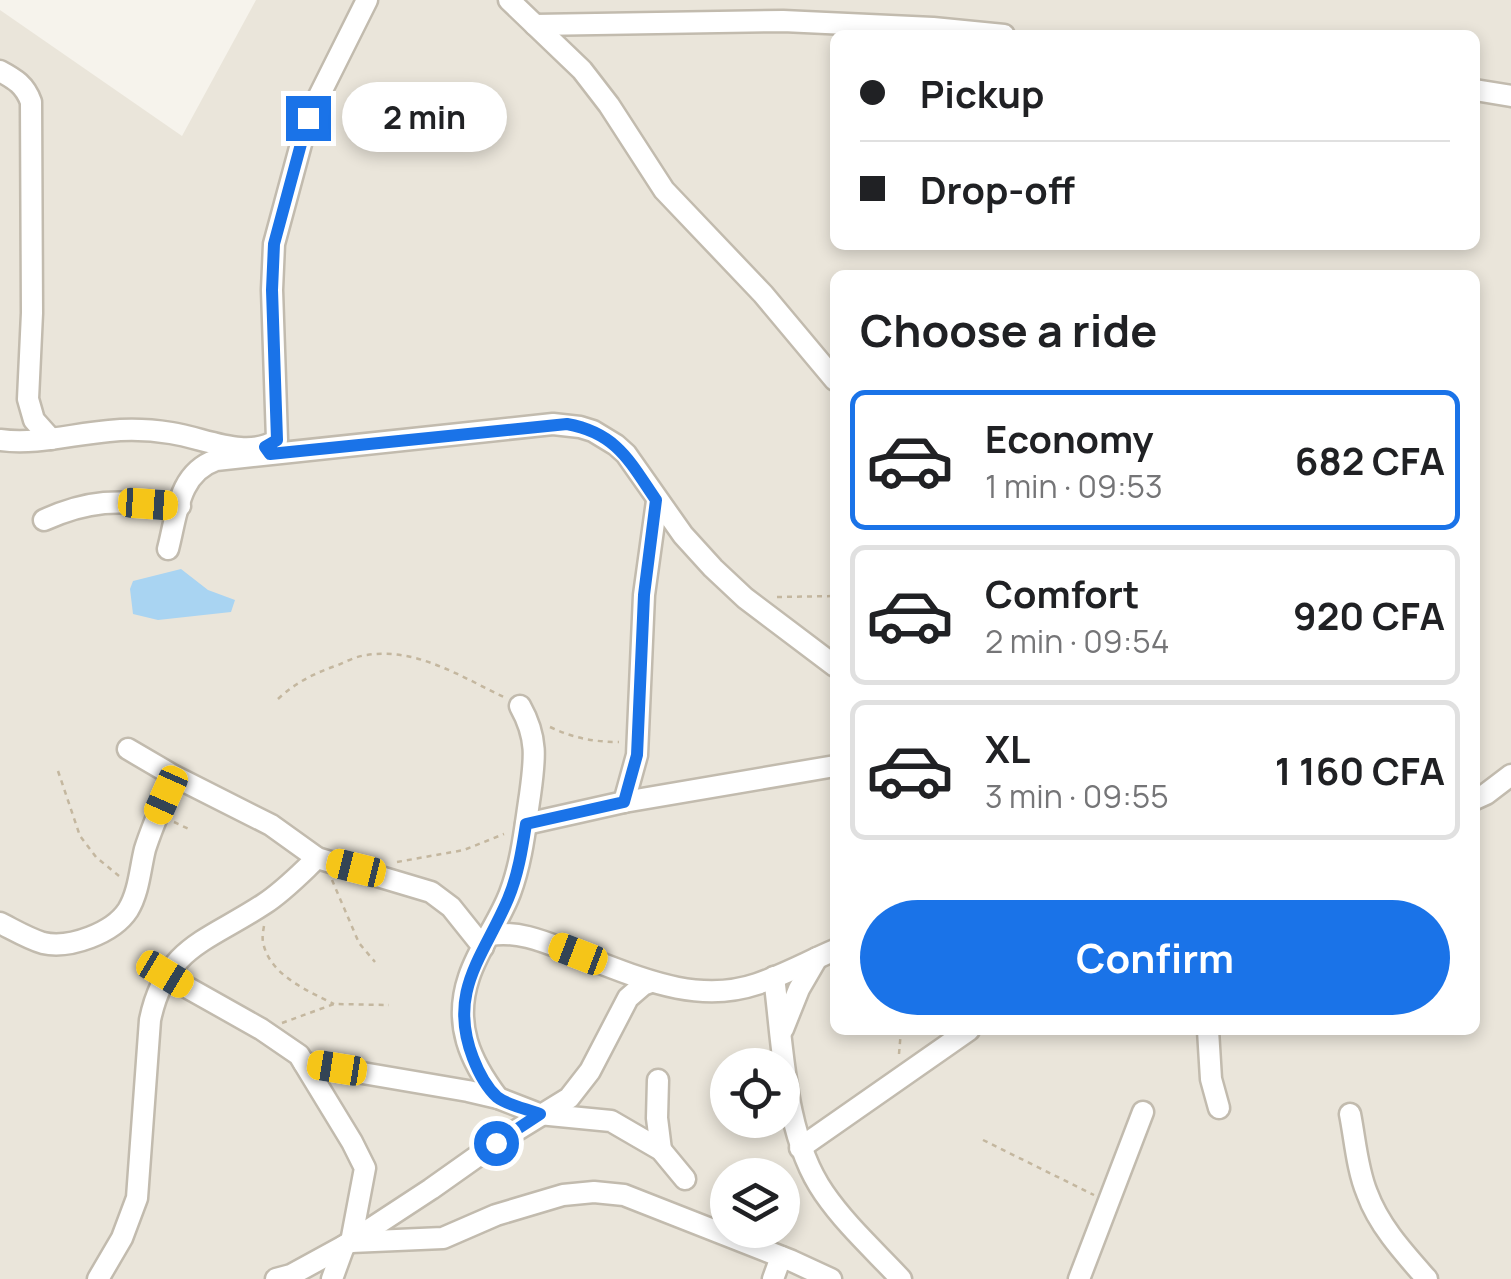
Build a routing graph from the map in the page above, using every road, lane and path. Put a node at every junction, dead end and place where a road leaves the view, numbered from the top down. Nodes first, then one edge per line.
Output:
1 (367, 0) edge
2 (508, 0) edge
3 (535, 25) junction
4 (953, 30) edge
5 (0, 71) edge
6 (1480, 91) edge
7 (1511, 96) edge
8 (830, 374) edge
9 (51, 439) junction
10 (0, 440) edge
11 (268, 451) junction
12 (656, 500) junction
13 (180, 506) junction
14 (44, 520) dead end
15 (168, 549) dead end
16 (830, 596) edge
17 (745, 598) junction
18 (830, 662) edge
19 (278, 699) dead end
20 (520, 706) junction
21 (638, 741) junction
22 (128, 749) dead end
23 (830, 767) edge
24 (58, 771) dead end
25 (1511, 774) edge
26 (174, 776) junction
27 (1480, 797) edge
28 (624, 802) junction
29 (526, 824) junction
30 (320, 859) junction
31 (392, 862) dead end
32 (136, 890) junction
33 (275, 897) junction
34 (0, 924) edge
35 (487, 941) junction
36 (826, 954) edge
37 (375, 962) dead end
38 (165, 974) junction
39 (774, 977) junction
40 (651, 982) junction
41 (334, 1004) junction
42 (389, 1005) dead end
43 (256, 1026) junction
44 (900, 1035) edge
45 (962, 1035) edge
46 (1208, 1035) edge
47 (781, 1036) junction
48 (304, 1063) junction
49 (658, 1080) dead end
50 (897, 1081) junction
51 (498, 1098) junction
52 (1219, 1108) dead end
53 (1143, 1112) dead end
54 (540, 1114) junction
55 (1350, 1114) dead end
56 (983, 1140) dead end
57 (800, 1148) junction
58 (661, 1150) junction
59 (685, 1179) dead end
60 (1109, 1202) junction
61 (348, 1244) junction
62 (788, 1266) edge
63 (284, 1278) edge
64 (98, 1279) edge
65 (332, 1279) edge
66 (774, 1279) edge
67 (831, 1279) edge
68 (902, 1279) edge
69 (1079, 1279) edge
70 (1427, 1279) edge

1 - 11 street
2 - 3 street
3 - 4 street
3 - 8 street
5 - 9 street
6 - 7 street
9 - 10 street
9 - 11 street
11 - 12 street
11 - 13 street
12 - 17 street
12 - 21 street
13 - 14 street
13 - 15 street
16 - 17 path
17 - 18 street
19 - 20 path
20 - 21 path
20 - 29 street
21 - 28 street
22 - 26 street
23 - 28 street
24 - 32 path
25 - 27 street
26 - 30 street
26 - 32 street
28 - 29 street
29 - 31 path
29 - 35 street
30 - 33 street
30 - 35 street
30 - 37 path
32 - 34 street
33 - 38 street
33 - 41 path
35 - 40 street
35 - 51 street
36 - 39 street
36 - 47 street
38 - 43 street
38 - 64 street
39 - 40 street
39 - 47 street
40 - 54 street
41 - 42 path
41 - 43 path
43 - 48 street
44 - 50 path
45 - 50 street
46 - 52 street
47 - 57 street
48 - 51 street
48 - 61 street
49 - 58 street
50 - 57 street
51 - 54 street
53 - 60 street
54 - 58 street
54 - 61 street
55 - 70 street
56 - 60 path
57 - 68 street
58 - 59 street
60 - 69 street
61 - 62 street
61 - 63 street
61 - 65 street
62 - 66 street
62 - 67 street

